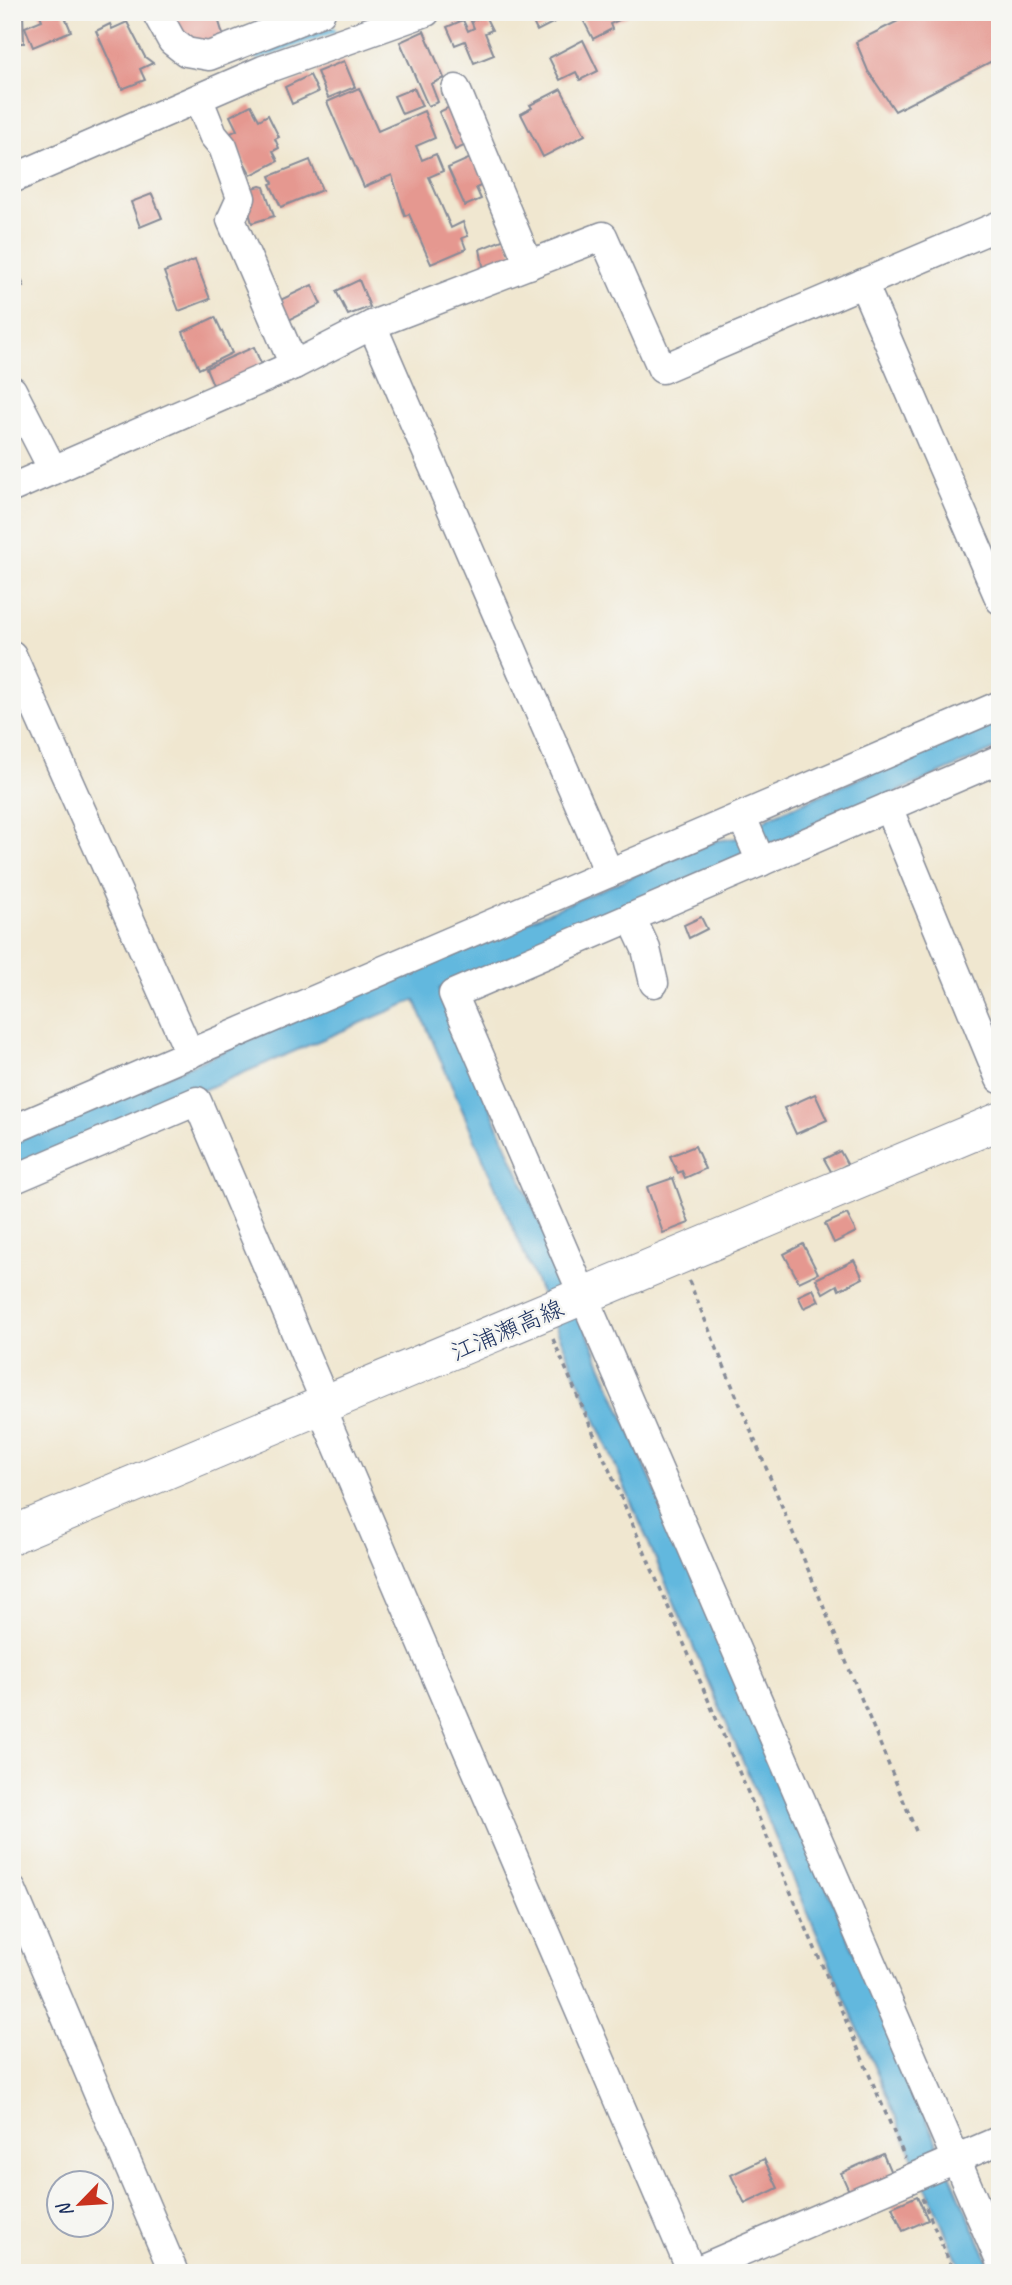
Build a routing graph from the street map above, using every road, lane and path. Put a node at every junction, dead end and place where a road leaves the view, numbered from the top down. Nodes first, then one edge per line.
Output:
1 (156, 12) edge
2 (321, 12) edge
3 (426, 12) edge
4 (186, 52) junction
5 (456, 89) dead end
6 (203, 98) junction
7 (12, 179) edge
8 (1000, 225) edge
9 (529, 265) junction
10 (863, 283) junction
11 (372, 325) junction
12 (294, 365) junction
13 (12, 390) edge
14 (53, 470) junction
15 (12, 488) edge
16 (1000, 600) edge
17 (12, 655) edge
18 (1000, 705) edge
19 (1000, 759) edge
20 (888, 807) junction
21 (752, 840) junction
22 (609, 873) junction
23 (631, 917) junction
24 (654, 983) dead end
25 (190, 1054) junction
26 (1000, 1079) edge
27 (1000, 1121) edge
28 (12, 1130) edge
29 (12, 1180) edge
30 (685, 1270) dead end
31 (563, 1309) junction
32 (324, 1407) junction
33 (12, 1535) edge
34 (916, 1831) dead end
35 (12, 1890) edge
36 (1000, 2140) edge
37 (952, 2160) junction
38 (916, 2176) junction
39 (1000, 2261) edge
40 (174, 2273) edge
41 (691, 2273) edge
42 (954, 2273) edge

1 - 4 street
2 - 4 street
3 - 6 street
4 - 6 street
5 - 9 street
6 - 7 street
6 - 12 street
8 - 10 street
9 - 10 street
9 - 11 street
10 - 16 street
11 - 12 street
11 - 22 street
12 - 14 street
13 - 14 street
14 - 15 street
17 - 25 street
18 - 21 street
19 - 20 street
20 - 21 street
20 - 26 street
21 - 22 street
21 - 23 street
22 - 25 street
23 - 24 street
23 - 31 street
25 - 28 street
27 - 31 main road, 江浦瀬高線
29 - 32 street
30 - 34 path
31 - 32 main road, 江浦瀬高線
31 - 37 street
31 - 38 path
32 - 33 main road, 江浦瀬高線
32 - 41 street
35 - 40 street
36 - 37 street
37 - 38 street
37 - 39 street
38 - 41 street
38 - 42 path

